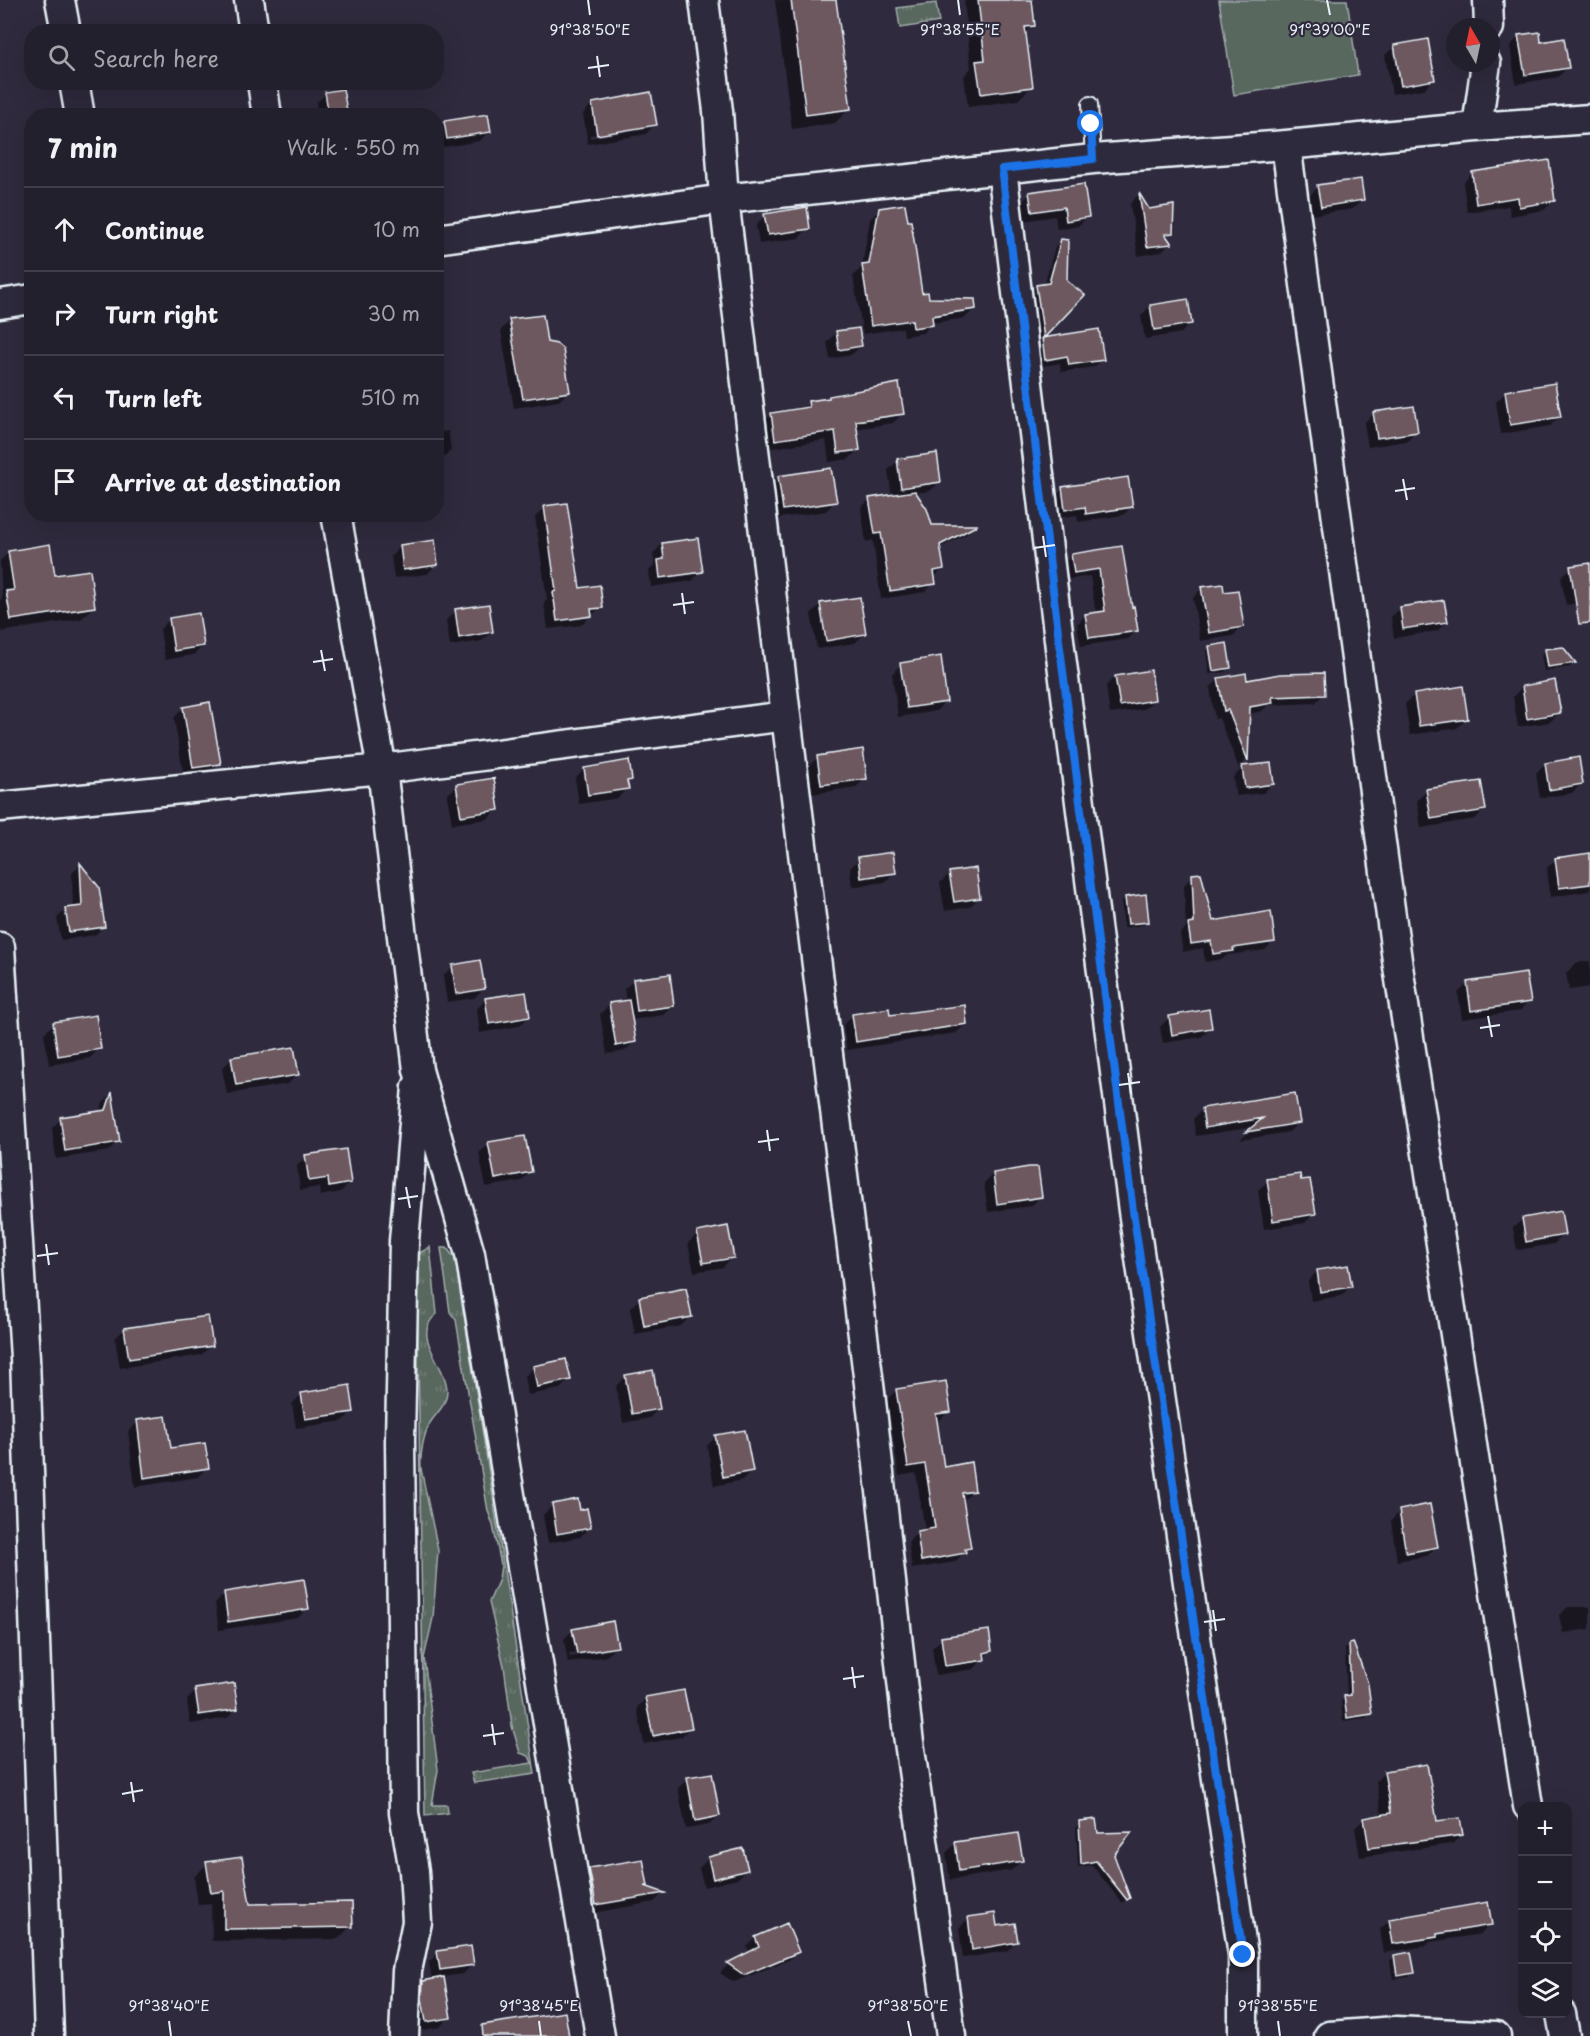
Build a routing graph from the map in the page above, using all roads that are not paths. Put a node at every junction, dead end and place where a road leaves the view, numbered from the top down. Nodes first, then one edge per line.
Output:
1 (60, 0) edge
2 (249, 0) edge
3 (704, 0) edge
4 (1488, 0) edge
5 (1489, 18) edge
6 (64, 24) edge
7 (253, 24) edge
8 (1485, 72) edge
9 (75, 90) edge
10 (263, 90) edge
11 (1090, 104) dead end
12 (79, 108) edge
13 (266, 108) edge
14 (1590, 119) edge
15 (1477, 127) junction
16 (1286, 145) junction
17 (1093, 159) junction
18 (1002, 169) junction
19 (724, 199) junction
20 (444, 238) edge
21 (24, 300) edge
22 (0, 304) edge
23 (337, 522) edge
24 (786, 716) junction
25 (382, 769) junction
26 (0, 807) edge
27 (0, 947) edge
28 (418, 1070) junction
29 (5, 1127) edge
30 (1527, 1802) edge
31 (1562, 2018) edge
32 (49, 2036) edge
33 (404, 2036) edge
34 (600, 2036) edge
35 (951, 2036) edge
36 (1243, 2036) edge
37 (1329, 2036) edge
38 (1496, 2036) edge
39 (1565, 2036) edge

1 - 6 street
2 - 7 street
3 - 19 street
4 - 5 street
8 - 15 street
9 - 12 street
10 - 13 street
11 - 17 lane
14 - 15 street
15 - 16 street
16 - 17 street
16 - 30 street
17 - 18 street
18 - 19 street
18 - 36 street
19 - 20 street
19 - 24 street
21 - 22 street
23 - 25 street
24 - 25 street
24 - 35 street
25 - 26 street
25 - 28 street
27 - 29 street
28 - 33 street
28 - 34 street
29 - 32 street
31 - 39 street
37 - 38 street

